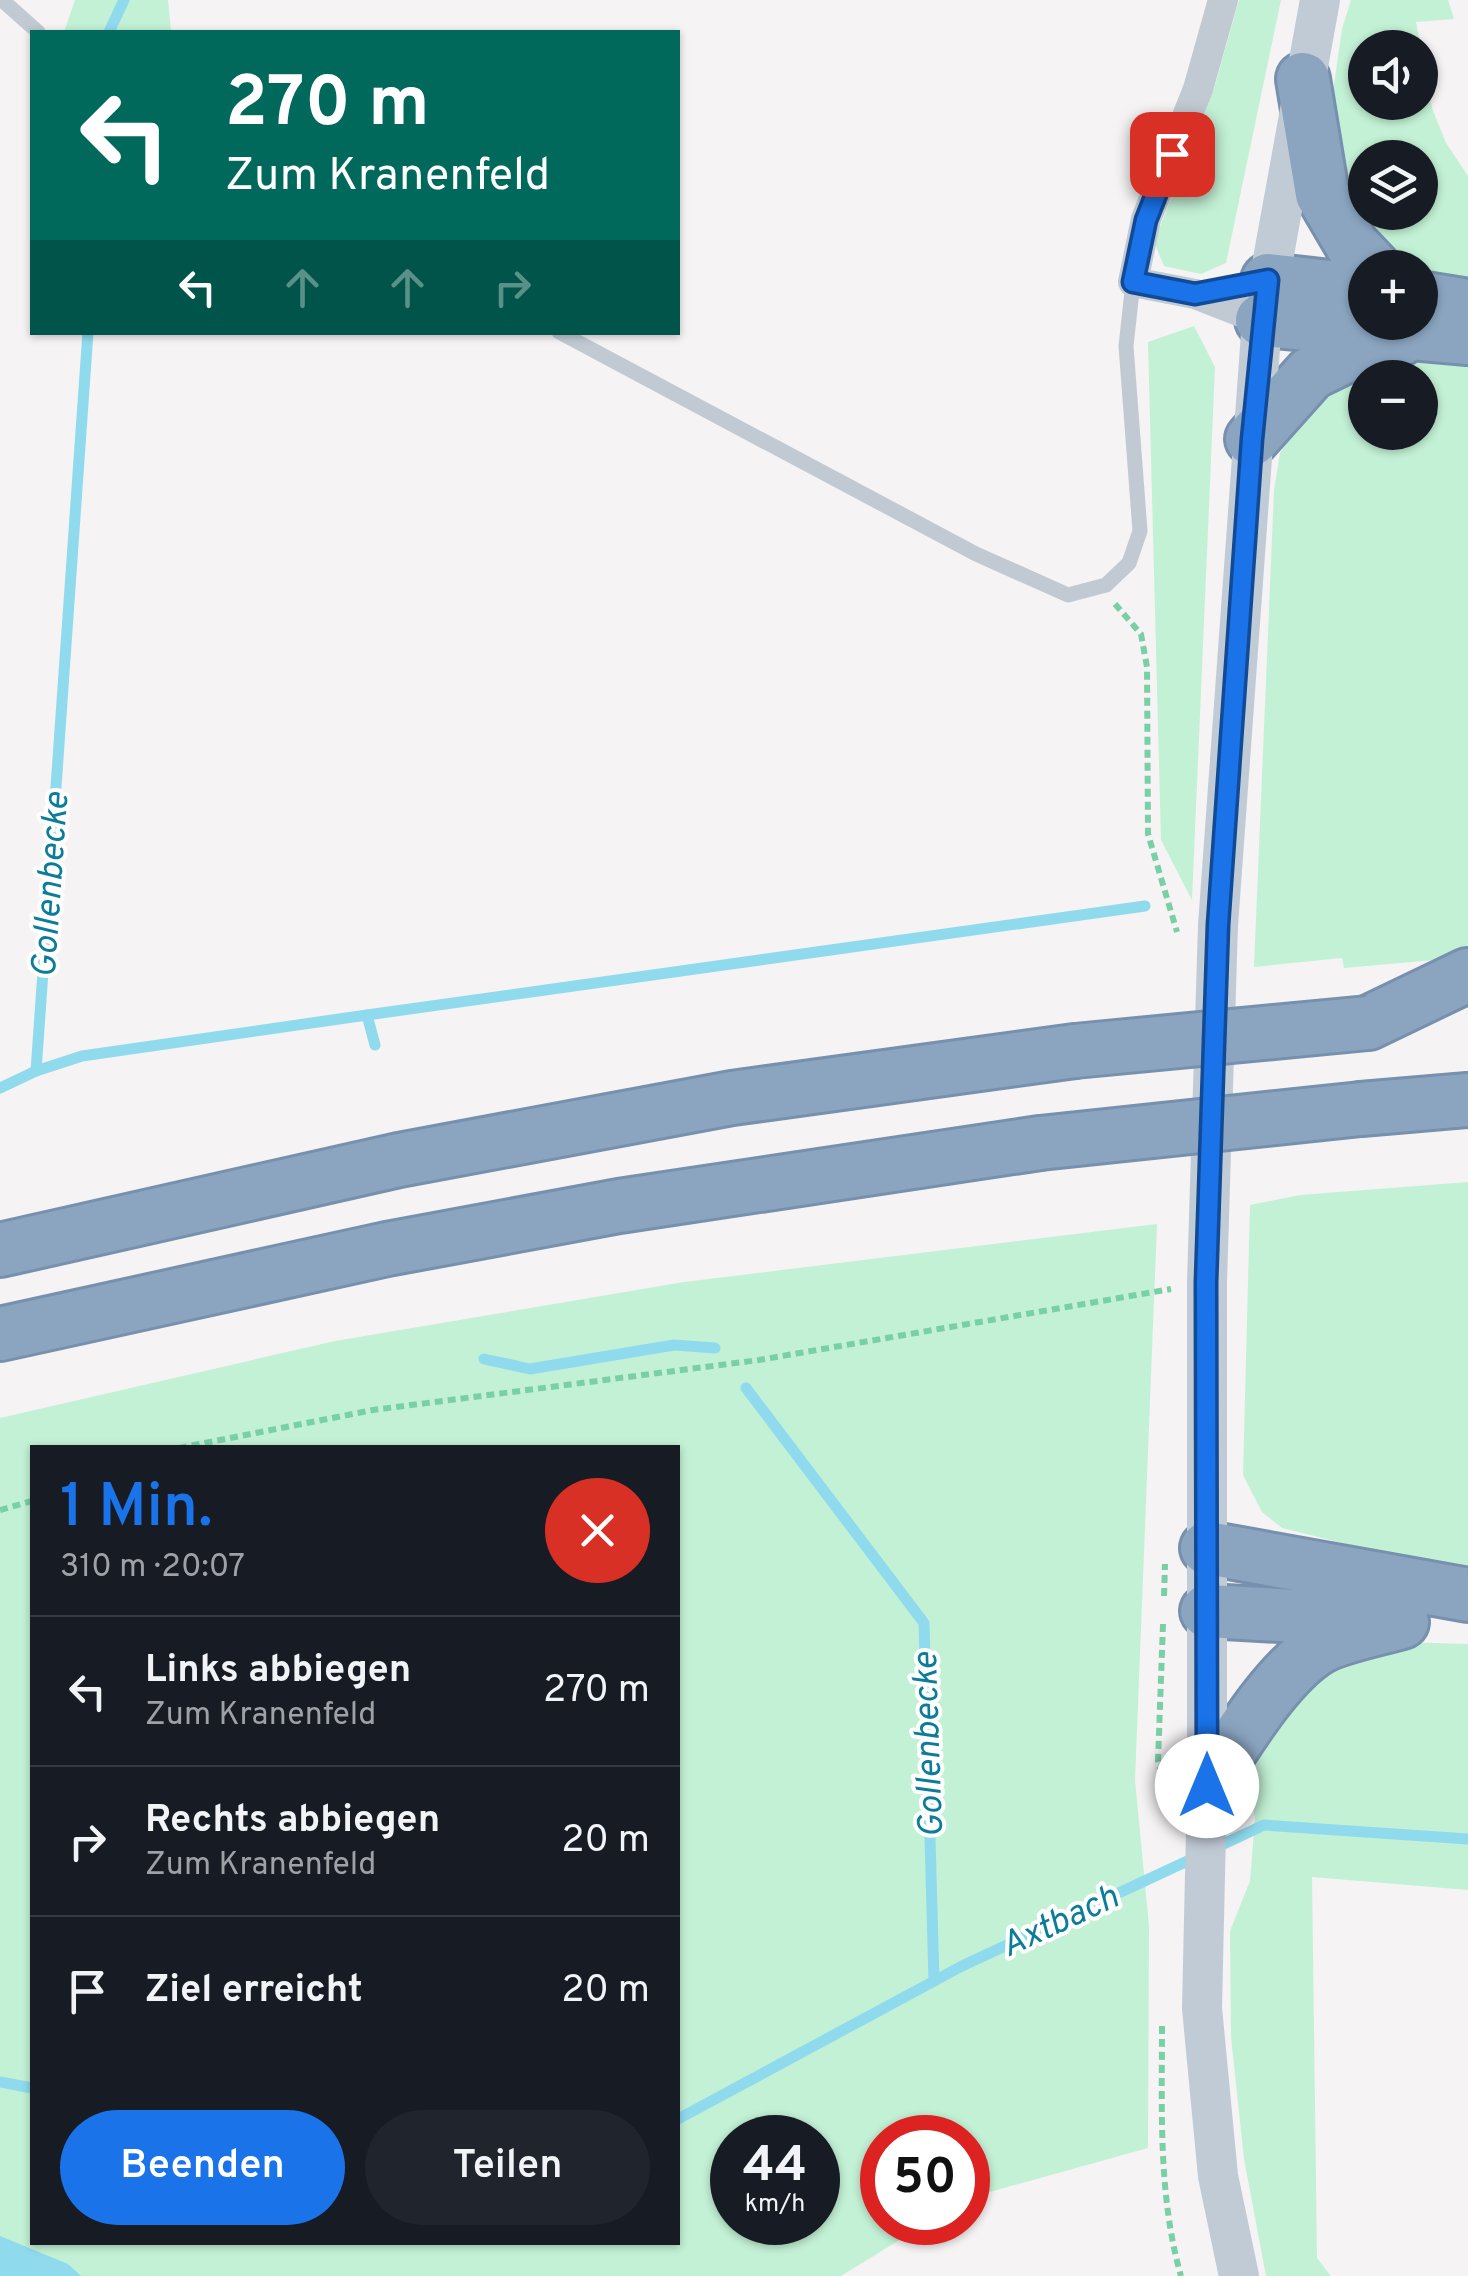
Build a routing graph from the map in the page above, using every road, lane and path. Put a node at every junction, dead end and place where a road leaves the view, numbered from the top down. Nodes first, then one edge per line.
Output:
1 (2, 0) edge
2 (1222, 0) edge
3 (1320, 0) edge
4 (36, 30) edge
5 (1304, 79) junction
6 (1358, 250) edge
7 (1133, 282) junction
8 (1348, 293) edge
9 (1265, 300) junction
10 (1468, 306) edge
11 (1348, 309) edge
12 (1438, 312) edge
13 (1438, 325) edge
14 (565, 335) edge
15 (1468, 338) edge
16 (1375, 340) edge
17 (1252, 439) junction
18 (1106, 585) junction
19 (1178, 936) dead end
20 (1468, 974) edge
21 (1468, 1017) edge
22 (1368, 1023) junction
23 (1468, 1100) edge
24 (0, 1250) edge
25 (1173, 1308) dead end
26 (0, 1334) edge
27 (194, 1445) edge
28 (30, 1502) edge
29 (0, 1510) edge
30 (1186, 1546) junction
31 (1468, 1595) edge
32 (1178, 1613) junction
33 (1402, 1622) junction
34 (1468, 1630) edge
35 (1193, 1800) junction
36 (1162, 2021) dead end
37 (1181, 2276) edge
38 (1239, 2276) edge

1 - 4 lane
2 - 7 street
3 - 5 main road
5 - 6 highway
5 - 9 main road
7 - 9 street
7 - 18 lane
8 - 9 highway
9 - 11 highway
9 - 17 main road
10 - 12 highway
13 - 15 highway
14 - 18 lane
16 - 17 highway
17 - 30 main road
18 - 19 path
20 - 22 highway
21 - 22 highway
22 - 24 highway, bridge
23 - 26 highway, bridge
25 - 27 path
28 - 29 path
30 - 31 highway
30 - 32 main road
30 - 32 path
32 - 33 highway
32 - 35 main road
32 - 35 path
33 - 34 highway
33 - 35 highway
35 - 38 main road
36 - 37 path

